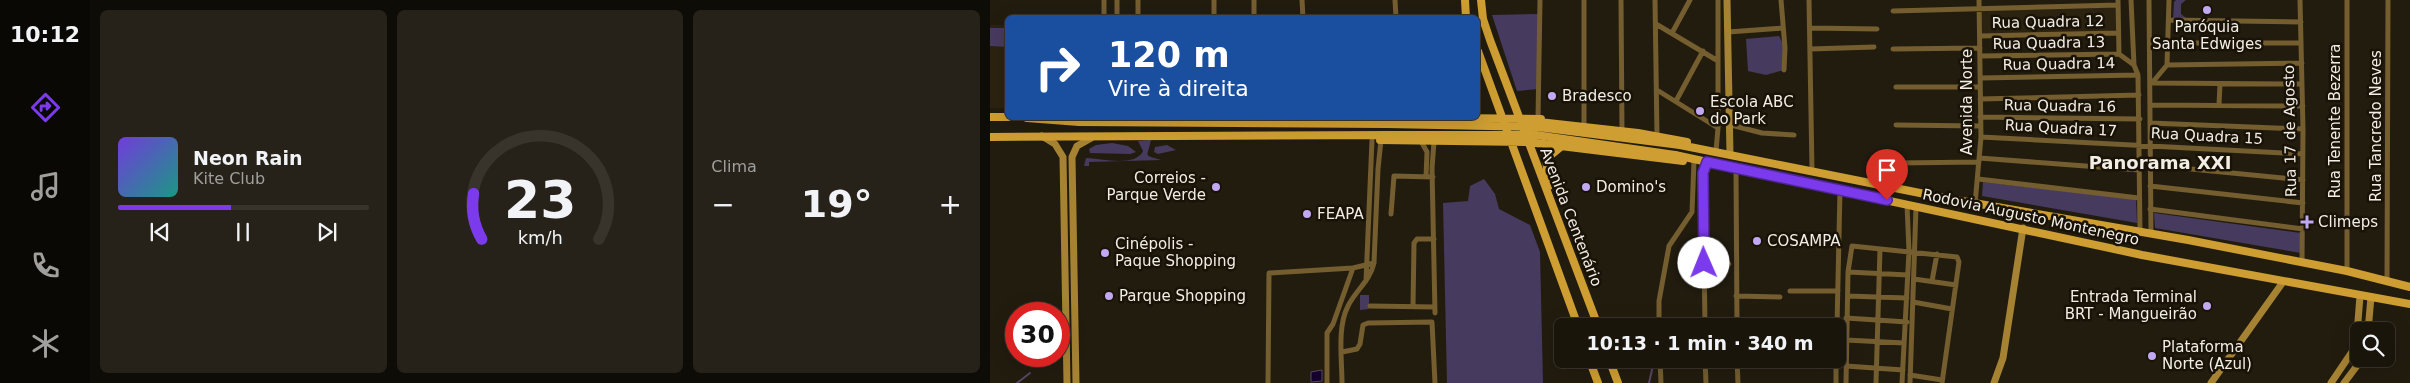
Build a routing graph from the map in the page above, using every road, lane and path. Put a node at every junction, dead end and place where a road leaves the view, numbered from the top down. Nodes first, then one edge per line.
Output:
1 (1104, 0) edge
2 (1116, 0) edge
3 (1138, 0) edge
4 (1214, 0) edge
5 (1254, 0) edge
6 (1302, 0) edge
7 (1395, 0) edge
8 (1465, 0) edge
9 (1481, 0) edge
10 (1540, 0) edge
11 (1584, 0) edge
12 (1621, 0) edge
13 (1655, 0) edge
14 (1690, 0) edge
15 (1718, 0) edge
16 (1728, 0) edge
17 (1781, 0) edge
18 (1809, 0) edge
19 (1979, 0) edge
20 (2132, 0) edge
21 (2148, 0) edge
22 (2169, 0) edge
23 (2300, 0) edge
24 (2347, 0) edge
25 (2388, 0) edge
26 (2118, 3) edge
27 (1979, 8) junction
28 (1893, 11) dead end
29 (1104, 15) edge
30 (1117, 15) edge
31 (1138, 15) edge
32 (1214, 15) edge
33 (1254, 15) edge
34 (1302, 15) edge
35 (1396, 15) edge
36 (1466, 15) edge
37 (2169, 20) junction
38 (2301, 22) junction
39 (1656, 24) junction
40 (1783, 28) junction
41 (1810, 28) junction
42 (1877, 29) dead end
43 (1728, 32) junction
44 (1672, 33) junction
45 (2118, 33) junction
46 (1980, 36) junction
47 (2170, 43) junction
48 (2301, 43) junction
49 (1874, 47) dead end
50 (1980, 48) junction
51 (1810, 49) junction
52 (1893, 49) dead end
53 (1703, 51) junction
54 (2119, 54) junction
55 (1980, 56) junction
56 (1480, 57) edge
57 (1718, 61) junction
58 (2302, 63) junction
59 (2134, 65) junction
60 (2168, 65) junction
61 (1784, 70) dead end
62 (2138, 75) junction
63 (1980, 78) junction
64 (2151, 83) junction
65 (2220, 84) junction
66 (2302, 84) junction
67 (1896, 87) dead end
68 (1980, 87) junction
69 (1658, 90) junction
70 (2139, 95) junction
71 (1980, 99) junction
72 (1676, 100) junction
73 (2150, 105) junction
74 (2219, 105) junction
75 (2302, 106) junction
76 (1005, 116) edge
77 (990, 117) edge
78 (1480, 118) joint
79 (1502, 118) junction
80 (1520, 118) junction
81 (1980, 118) junction
82 (1538, 119) junction
83 (2140, 119) junction
84 (1081, 120) edge
85 (1180, 120) edge
86 (1217, 120) edge
87 (1257, 120) edge
88 (1308, 121) edge
89 (1387, 121) edge
90 (2150, 123) junction
91 (1731, 125) junction
92 (1896, 125) dead end
93 (1580, 126) junction
94 (1980, 126) junction
95 (1718, 128) junction
96 (2303, 129) junction
97 (1622, 131) junction
98 (1042, 135) junction
99 (1794, 135) dead end
100 (1096, 136) junction
101 (1327, 136) junction
102 (1657, 136) junction
103 (990, 137) edge
104 (1981, 137) junction
105 (1372, 140) junction
106 (1381, 140) junction
107 (1486, 140) junction
108 (1421, 141) junction
109 (1496, 141) junction
110 (1434, 142) junction
111 (1510, 142) junction
112 (1528, 142) junction
113 (2140, 144) junction
114 (2150, 144) junction
115 (1559, 145) junction
116 (1706, 150) junction
117 (1074, 151) junction
118 (1716, 151) junction
119 (1061, 152) junction
120 (1430, 152) junction
121 (1730, 154) junction
122 (2303, 154) junction
123 (1516, 157) junction
124 (1694, 160) junction
125 (1979, 160) junction
126 (1707, 162) junction
127 (1898, 163) dead end
128 (2150, 165) junction
129 (1736, 169) junction
130 (1812, 170) junction
131 (2139, 170) junction
132 (1692, 172) junction
133 (1703, 173) junction
134 (1426, 177) junction
135 (1433, 177) junction
136 (1978, 179) junction
137 (2303, 180) junction
138 (2150, 186) junction
139 (1840, 189) junction
140 (1549, 196) junction
141 (2138, 198) junction
142 (2303, 203) junction
143 (1975, 204) junction
144 (1907, 205) junction
145 (1916, 207) junction
146 (2150, 209) junction
147 (1692, 212) junction
148 (1703, 213) junction
149 (1391, 214) dead end
150 (2024, 228) junction
151 (2303, 229) junction
152 (2140, 232) junction
153 (2151, 234) junction
154 (1434, 239) junction
155 (1880, 249) junction
156 (1909, 251) junction
157 (1915, 251) junction
158 (1937, 254) junction
159 (2302, 262) junction
160 (1374, 263) junction
161 (1704, 263) junction
162 (1728, 264) dead end
163 (1367, 265) junction
164 (1353, 268) junction
165 (2347, 271) junction
166 (1848, 272) junction
167 (1878, 274) junction
168 (1908, 275) junction
169 (1914, 278) junction
170 (1366, 281) junction
171 (1932, 281) junction
172 (2283, 282) junction
173 (2387, 282) junction
174 (1956, 285) junction
175 (2410, 287) edge
176 (1790, 291) dead end
177 (1838, 292) junction
178 (1736, 296) junction
179 (1780, 296) dead end
180 (1848, 296) junction
181 (1878, 296) junction
182 (2360, 296) junction
183 (1907, 298) junction
184 (2371, 298) junction
185 (1069, 302) edge
186 (1913, 302) junction
187 (2410, 304) edge
188 (1370, 306) dead end
189 (1413, 306) junction
190 (1952, 309) junction
191 (1575, 318) edge
192 (1595, 318) edge
193 (1659, 318) edge
194 (1705, 318) edge
195 (1737, 318) edge
196 (1837, 318) edge
197 (1846, 318) joint
198 (1878, 319) junction
199 (1905, 321) junction
200 (1913, 322) junction
201 (2369, 322) edge
202 (1070, 328) joint
203 (1846, 340) edge
204 (1877, 341) junction
205 (1904, 343) junction
206 (1342, 352) junction
207 (1846, 366) edge
208 (1067, 367) edge
209 (2356, 367) edge
210 (1592, 368) edge
211 (1612, 368) edge
212 (1660, 368) edge
213 (1705, 368) edge
214 (1737, 368) edge
215 (1836, 368) edge
216 (1846, 368) edge
217 (1876, 368) junction
218 (1903, 370) junction
219 (1910, 375) junction
220 (1942, 382) edge
221 (1066, 383) edge
222 (1076, 383) edge
223 (1268, 383) edge
224 (1327, 383) edge
225 (1342, 383) edge
226 (1435, 383) edge
227 (1598, 383) edge
228 (1618, 383) edge
229 (1661, 383) edge
230 (1706, 383) edge
231 (1738, 383) edge
232 (1836, 383) edge
233 (1846, 383) edge
234 (1876, 383) edge
235 (1902, 383) edge
236 (1910, 383) edge
237 (1994, 383) edge
238 (2211, 383) edge
239 (2331, 383) edge
240 (2344, 383) edge

1 - 29 street
2 - 30 street
3 - 31 street
4 - 32 street
5 - 33 street
6 - 34 street
7 - 35 street
8 - 36 main road
9 - 80 main road, Avenida Centenário
10 - 82 street
11 - 93 street
12 - 97 street
13 - 39 street
14 - 44 street
15 - 57 street
16 - 43 street
17 - 40 street
18 - 41 street
19 - 27 street, Avenida Norte
20 - 59 street
21 - 64 street
22 - 37 street
23 - 38 street, Rua 17 de Agosto
24 - 165 street, Rua Tenente Bezerra
25 - 173 street, Rua Tancredo Neves
26 - 27 street
26 - 45 street
27 - 28 street
27 - 46 street, Avenida Norte
37 - 38 street
37 - 47 street
38 - 48 street, Rua 17 de Agosto
39 - 44 street
39 - 69 street
40 - 43 street
40 - 61 street
41 - 42 street
41 - 51 street
43 - 91 street
44 - 53 street
45 - 46 street, Rua Quadra 12
45 - 54 street
46 - 50 street, Avenida Norte
47 - 48 street
47 - 60 street
48 - 58 street, Rua 17 de Agosto
49 - 51 street
50 - 52 street
50 - 55 street, Avenida Norte
51 - 130 street
53 - 57 street
53 - 72 street
54 - 55 street, Rua Quadra 13
54 - 59 street
55 - 63 street, Avenida Norte
56 - 79 main road, Avenida Centenário
57 - 95 street
58 - 60 street
58 - 66 street, Rua 17 de Agosto
59 - 62 street
60 - 64 street
62 - 63 street, Rua Quadra 14
62 - 70 street
63 - 68 street, Avenida Norte
64 - 65 street
64 - 73 street
65 - 66 street
65 - 74 street
66 - 75 street, Rua 17 de Agosto
67 - 68 street
68 - 71 street, Avenida Norte
69 - 72 street
69 - 102 street
70 - 71 street
70 - 83 street
71 - 81 street, Avenida Norte
72 - 95 street
73 - 74 street
73 - 90 street
74 - 75 street
75 - 96 street, Rua 17 de Agosto
76 - 77 main road
78 - 79 main road, Rodovia Augusto Montenegro
78 - 107 main road
79 - 80 main road, Rodovia Augusto Montenegro
79 - 111 main road, Avenida Centenário
80 - 82 main road, Rodovia Augusto Montenegro
80 - 112 main road, Avenida Centenário
81 - 83 street, Rua Quadra 16
81 - 94 street, Avenida Norte
82 - 93 main road, Rodovia Augusto Montenegro
83 - 113 street
84 - 85 main road
85 - 86 main road
86 - 87 main road
87 - 88 main road
88 - 89 main road
89 - 116 main road, bridge
90 - 96 street
90 - 114 street
91 - 99 street
91 - 121 street
92 - 94 street
93 - 97 main road, Rodovia Augusto Montenegro
93 - 115 main road
94 - 104 street, Avenida Norte
95 - 118 street
96 - 122 street, Rua 17 de Agosto
97 - 102 main road, Rodovia Augusto Montenegro
98 - 100 main road, Rodovia Augusto Montenegro
98 - 103 main road, Rodovia Augusto Montenegro
98 - 119 street
100 - 101 main road, Rodovia Augusto Montenegro
100 - 117 street
101 - 105 main road, Rodovia Augusto Montenegro
101 - 124 main road, bridge
102 - 116 main road, Rodovia Augusto Montenegro
104 - 113 street, Rua Quadra 17
104 - 125 street, Avenida Norte
105 - 106 main road, Rodovia Augusto Montenegro
105 - 163 street
106 - 108 main road, Rodovia Augusto Montenegro
106 - 160 street
107 - 109 main road, Rodovia Augusto Montenegro
107 - 110 main road, Rodovia Augusto Montenegro
108 - 110 main road, Rodovia Augusto Montenegro
108 - 120 street
109 - 111 main road, Rodovia Augusto Montenegro
109 - 123 main road
110 - 120 street
111 - 112 main road, Rodovia Augusto Montenegro
111 - 123 main road, Avenida Centenário
112 - 115 main road, Rodovia Augusto Montenegro
112 - 140 main road, Avenida Centenário
113 - 114 street, Rua Quadra 15
113 - 131 street
114 - 122 street, Rua Quadra 15
114 - 128 street
115 - 124 main road, Rodovia Augusto Montenegro
115 - 140 main road
116 - 118 main road, Rodovia Augusto Montenegro
117 - 119 street
117 - 202 street
118 - 121 main road, Rodovia Augusto Montenegro
119 - 185 street
120 - 134 street
120 - 135 street
121 - 130 main road, Rodovia Augusto Montenegro
122 - 137 street, Rua 17 de Agosto
123 - 191 main road, Avenida Centenário
124 - 126 main road, Rodovia Augusto Montenegro
124 - 132 street
125 - 127 street
125 - 131 street
125 - 136 street, Avenida Norte
126 - 129 main road, Rodovia Augusto Montenegro
126 - 133 street
128 - 137 street
128 - 138 street
129 - 139 main road, Rodovia Augusto Montenegro
129 - 178 street
130 - 143 main road, Rodovia Augusto Montenegro
131 - 141 street
132 - 133 street
132 - 147 street
133 - 148 street
134 - 135 street
134 - 149 street
135 - 154 street
136 - 141 street
136 - 143 street, Avenida Norte
137 - 142 street, Rua 17 de Agosto
138 - 142 street
138 - 146 street
139 - 144 main road, Rodovia Augusto Montenegro
139 - 177 street
140 - 192 main road, Avenida Centenário
141 - 152 street
142 - 151 street, Rua 17 de Agosto
143 - 152 main road, Rodovia Augusto Montenegro
144 - 145 main road, Rodovia Augusto Montenegro
144 - 156 street
145 - 150 main road, Rodovia Augusto Montenegro
145 - 157 street
146 - 151 street
146 - 153 street
147 - 148 street
147 - 193 street
148 - 161 street
150 - 172 main road, Rodovia Augusto Montenegro
150 - 237 street
151 - 159 street, Rua 17 de Agosto
152 - 153 main road, Rodovia Augusto Montenegro
153 - 159 main road, Rodovia Augusto Montenegro
154 - 189 street
154 - 189 street
155 - 156 street
155 - 166 street
155 - 167 street
156 - 157 street
156 - 168 street
157 - 158 street
157 - 169 street
158 - 171 street
158 - 174 street
159 - 165 main road, Rodovia Augusto Montenegro
160 - 163 street
160 - 170 street
161 - 162 street
161 - 194 street
163 - 164 street
163 - 170 street
164 - 223 street
164 - 224 street
165 - 173 main road, Rodovia Augusto Montenegro
166 - 167 street
166 - 180 street
167 - 168 street
167 - 181 street
168 - 183 street
169 - 171 street
169 - 186 street
170 - 206 street
171 - 174 street
172 - 182 main road, Rodovia Augusto Montenegro
172 - 238 street
173 - 175 main road, Rodovia Augusto Montenegro
174 - 190 street
176 - 177 street
177 - 196 street
178 - 179 street
178 - 195 street
180 - 181 street
180 - 197 street
181 - 183 street
181 - 198 street
182 - 184 main road, Rodovia Augusto Montenegro
182 - 239 street
183 - 199 street
184 - 187 main road, Rodovia Augusto Montenegro
184 - 201 street
186 - 190 street
186 - 200 street
188 - 189 street
190 - 220 street
197 - 198 street
198 - 199 street
198 - 204 street
199 - 200 street
199 - 205 street
200 - 219 street
202 - 222 street
203 - 204 street
204 - 205 street
204 - 217 street
205 - 218 street
206 - 225 street
206 - 226 street
207 - 217 street
208 - 221 street
209 - 240 street
210 - 227 main road
211 - 228 main road
212 - 229 street
213 - 230 street
214 - 231 street
215 - 232 street
216 - 233 street
217 - 218 street
217 - 234 street
218 - 235 street
219 - 220 street
219 - 236 street

